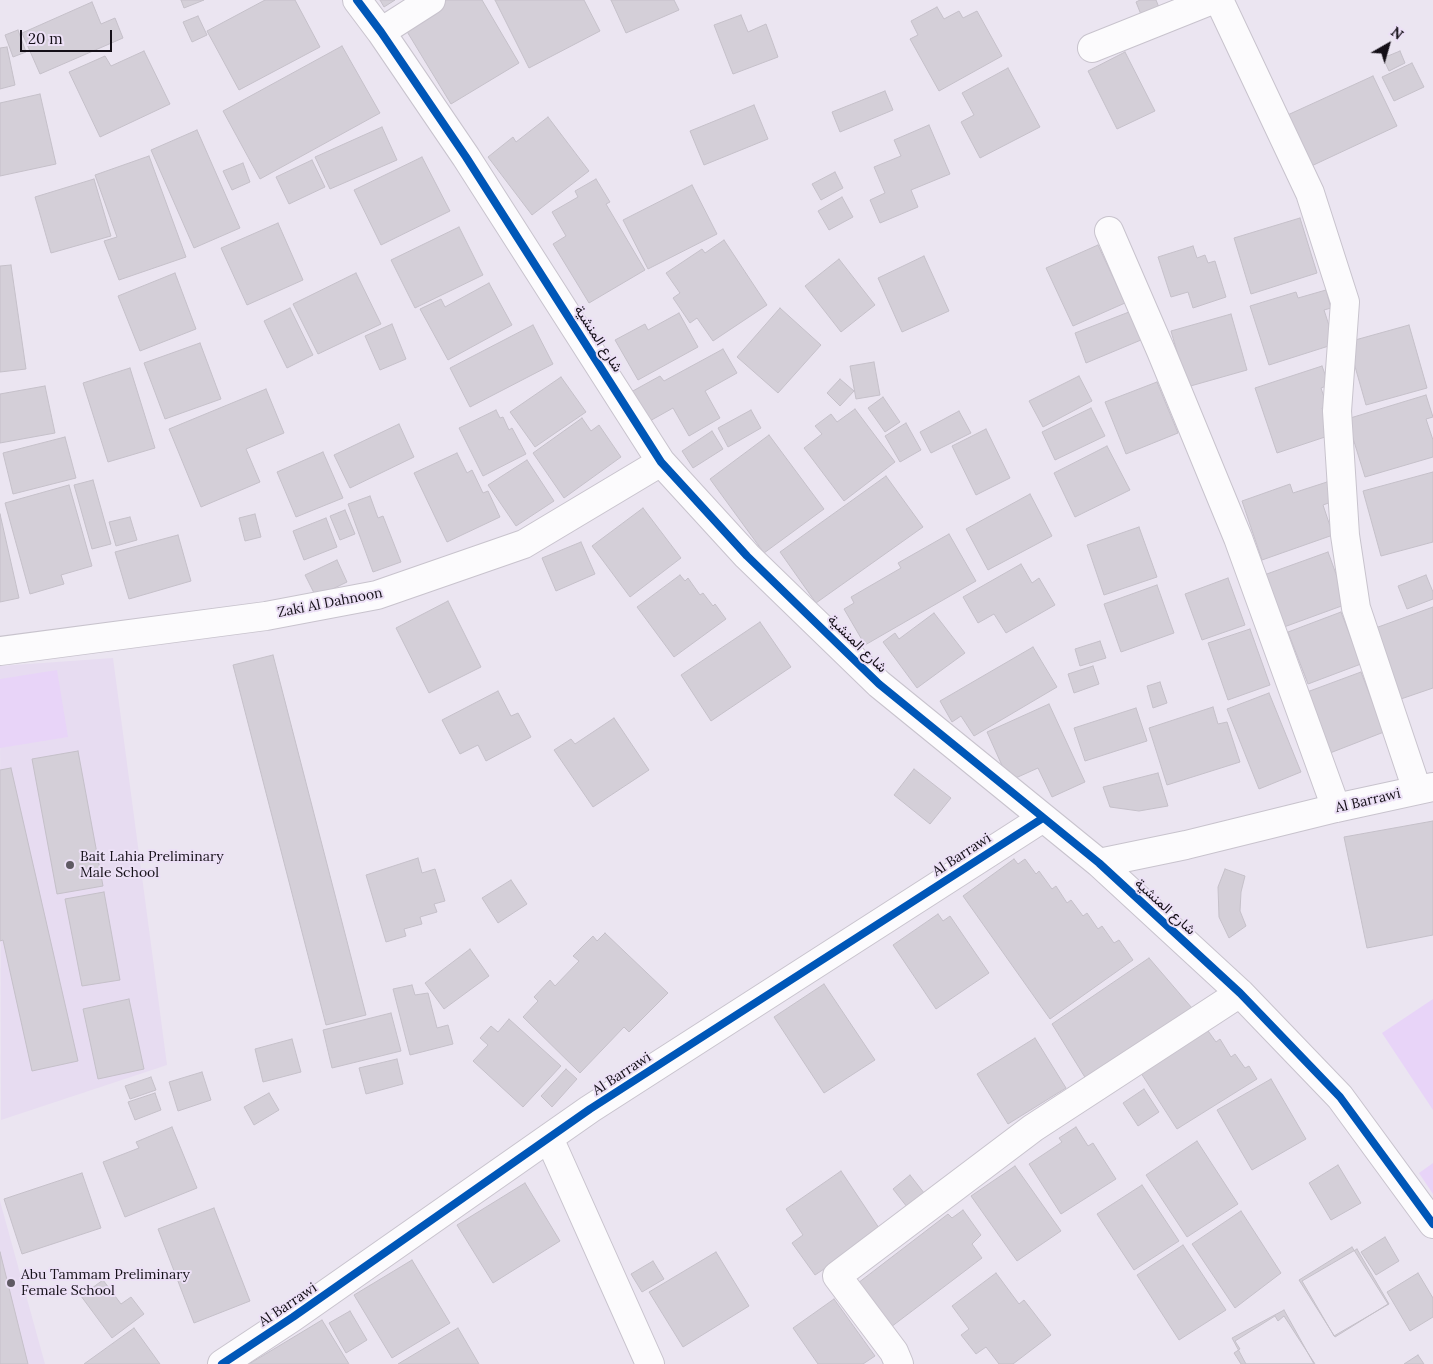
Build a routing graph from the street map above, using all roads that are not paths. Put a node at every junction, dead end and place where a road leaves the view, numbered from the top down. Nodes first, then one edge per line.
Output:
1 (357, 0) edge
2 (431, 0) edge
3 (1212, 0) edge
4 (1219, 0) edge
5 (381, 32) junction
6 (1092, 48) dead end
7 (1109, 231) dead end
8 (661, 462) junction
9 (0, 651) edge
10 (1425, 788) edge
11 (1336, 808) junction
12 (1043, 818) junction
13 (1099, 864) junction
14 (1240, 993) junction
15 (549, 1138) junction
16 (1433, 1224) edge
17 (222, 1364) edge
18 (650, 1364) edge
19 (899, 1364) edge

1 - 5 street, شارع المنشية
2 - 5 street
3 - 6 street
4 - 10 street
5 - 8 street, شارع المنشية
7 - 11 street
8 - 9 street, Zaki Al Dahnoon
8 - 12 street, شارع المنشية
10 - 11 street, Al Barrawi
11 - 13 street, Al Barrawi
12 - 13 street, شارع المنشية
12 - 15 street, Al Barrawi
13 - 14 street, شارع المنشية
14 - 16 street, شارع المنشية
14 - 19 street
15 - 17 street, Al Barrawi
15 - 18 street

